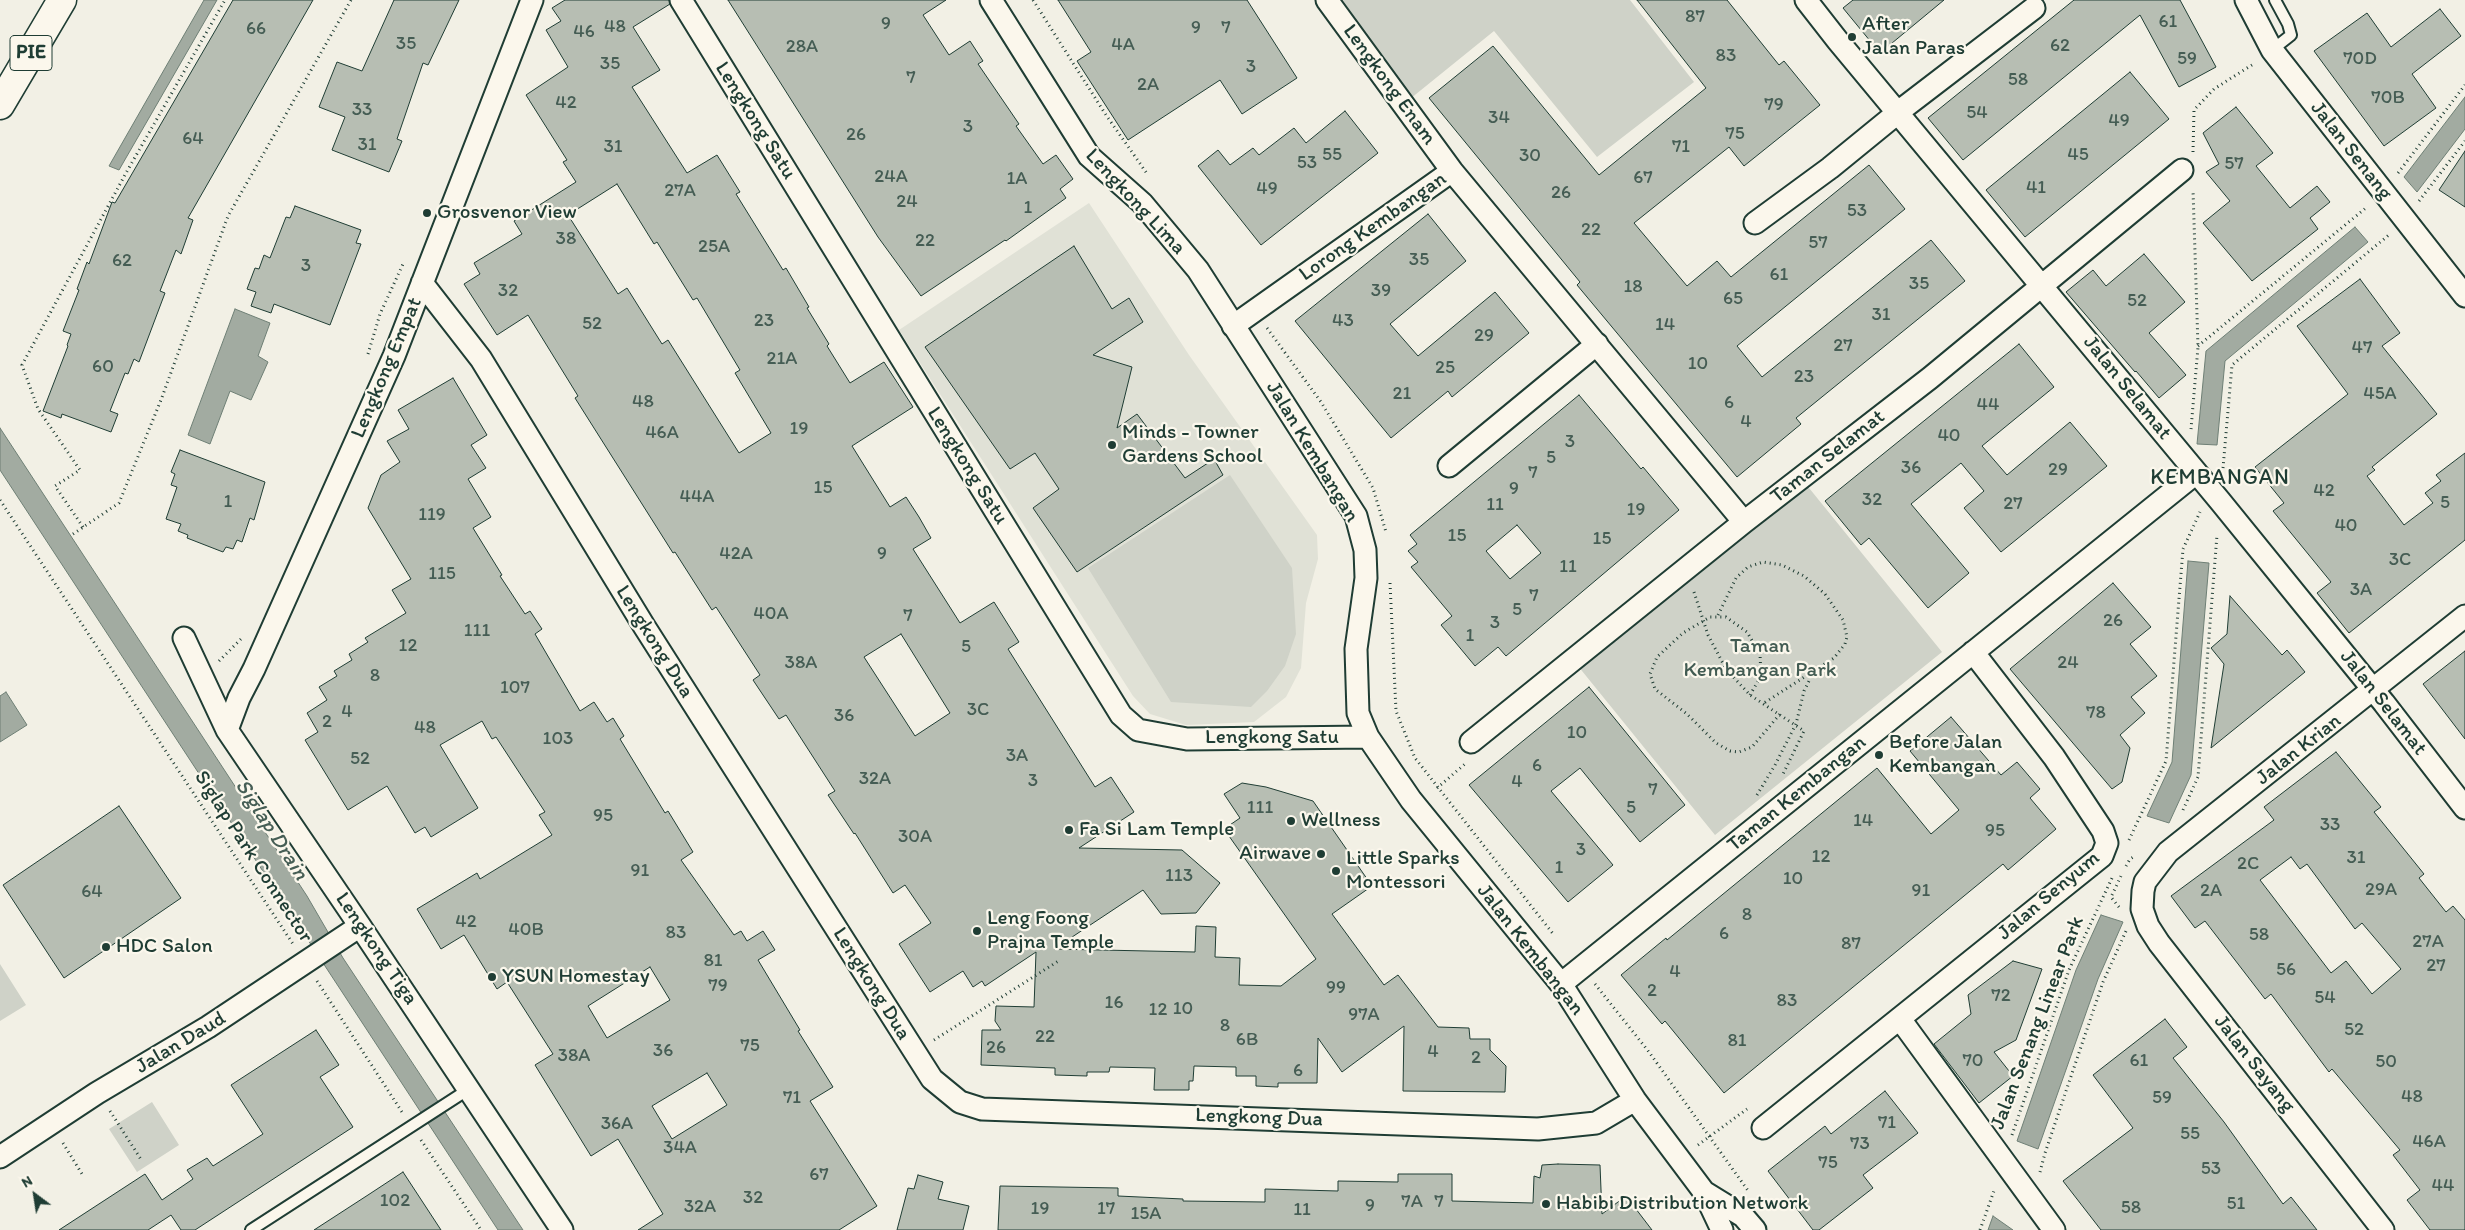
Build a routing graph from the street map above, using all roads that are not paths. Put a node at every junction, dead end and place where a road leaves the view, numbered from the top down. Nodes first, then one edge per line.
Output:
1 (62, 0) edge
2 (532, 0) edge
3 (681, 0) edge
4 (991, 0) edge
5 (1327, 0) edge
6 (1806, 0) edge
7 (2246, 0) edge
8 (2275, 0) edge
9 (2034, 8) dead end
10 (2272, 50) junction
11 (0, 105) edge
12 (1898, 114) junction
13 (2188, 162) road end
14 (1452, 171) junction
15 (1755, 223) dead end
16 (422, 283) junction
17 (2043, 286) junction
18 (2465, 296) edge
19 (1233, 326) junction
20 (1597, 344) junction
21 (1449, 466) dead end
22 (2196, 473) junction
23 (1744, 522) junction
24 (2465, 616) edge
25 (184, 638) dead end
26 (1973, 652) junction
27 (2374, 690) junction
28 (227, 730) junction
29 (1368, 737) junction
30 (1471, 742) dead end
31 (2465, 808) edge
32 (2144, 887) joint
33 (360, 926) junction
34 (1561, 984) junction
35 (1900, 1020) junction
36 (469, 1089) junction
37 (1635, 1100) junction
38 (1767, 1125) road end
39 (0, 1157) edge
40 (1704, 1192) junction
41 (251, 1230) edge
42 (562, 1230) edge
43 (1722, 1230) edge
44 (1755, 1230) edge
45 (2054, 1230) edge
46 (2383, 1230) edge

1 - 11 highway, PIE
2 - 16 street, Lengkong Empat
3 - 29 street, Lengkong Satu
4 - 19 street, Lengkong Lima
5 - 14 street, Lengkong Enam
6 - 12 street, Jalan Selamat
7 - 10 street, Jalan Senang
8 - 10 lane
9 - 12 street
10 - 18 street, Jalan Senang
12 - 15 street
12 - 17 street, Jalan Selamat
13 - 17 street, Taman Selamat
14 - 19 street, Lorong Kembangan
14 - 20 street, Lorong Kembangan
16 - 28 street, Lengkong Empat
16 - 37 street, Lengkong Dua
17 - 22 street, Jalan Selamat
17 - 23 street, Taman Selamat
19 - 29 street, Jalan Kembangan
20 - 21 street
20 - 23 street, Lorong Kembangan
22 - 26 street, Taman Kembangan
22 - 27 street, Jalan Selamat
23 - 30 street, Taman Selamat
24 - 27 street, Jalan Krian
25 - 28 street, Lengkong Tiga
26 - 34 street, Taman Kembangan
26 - 35 street, Jalan Senyum
27 - 31 street, Jalan Selamat
27 - 32 street, Jalan Krian
28 - 33 street, Lengkong Tiga
29 - 34 street, Jalan Kembangan
32 - 46 street, Jalan Sayang
33 - 36 street, Lengkong Tiga
33 - 39 street, Jalan Daud
34 - 37 street, Jalan Kembangan
35 - 38 street, Jalan Senyum
35 - 45 street
36 - 41 lane
36 - 42 street, Lengkong Tiga
37 - 40 street, Jalan Kembangan
40 - 43 street, Jalan Kembangan
40 - 44 street, Jalan Kembangan

